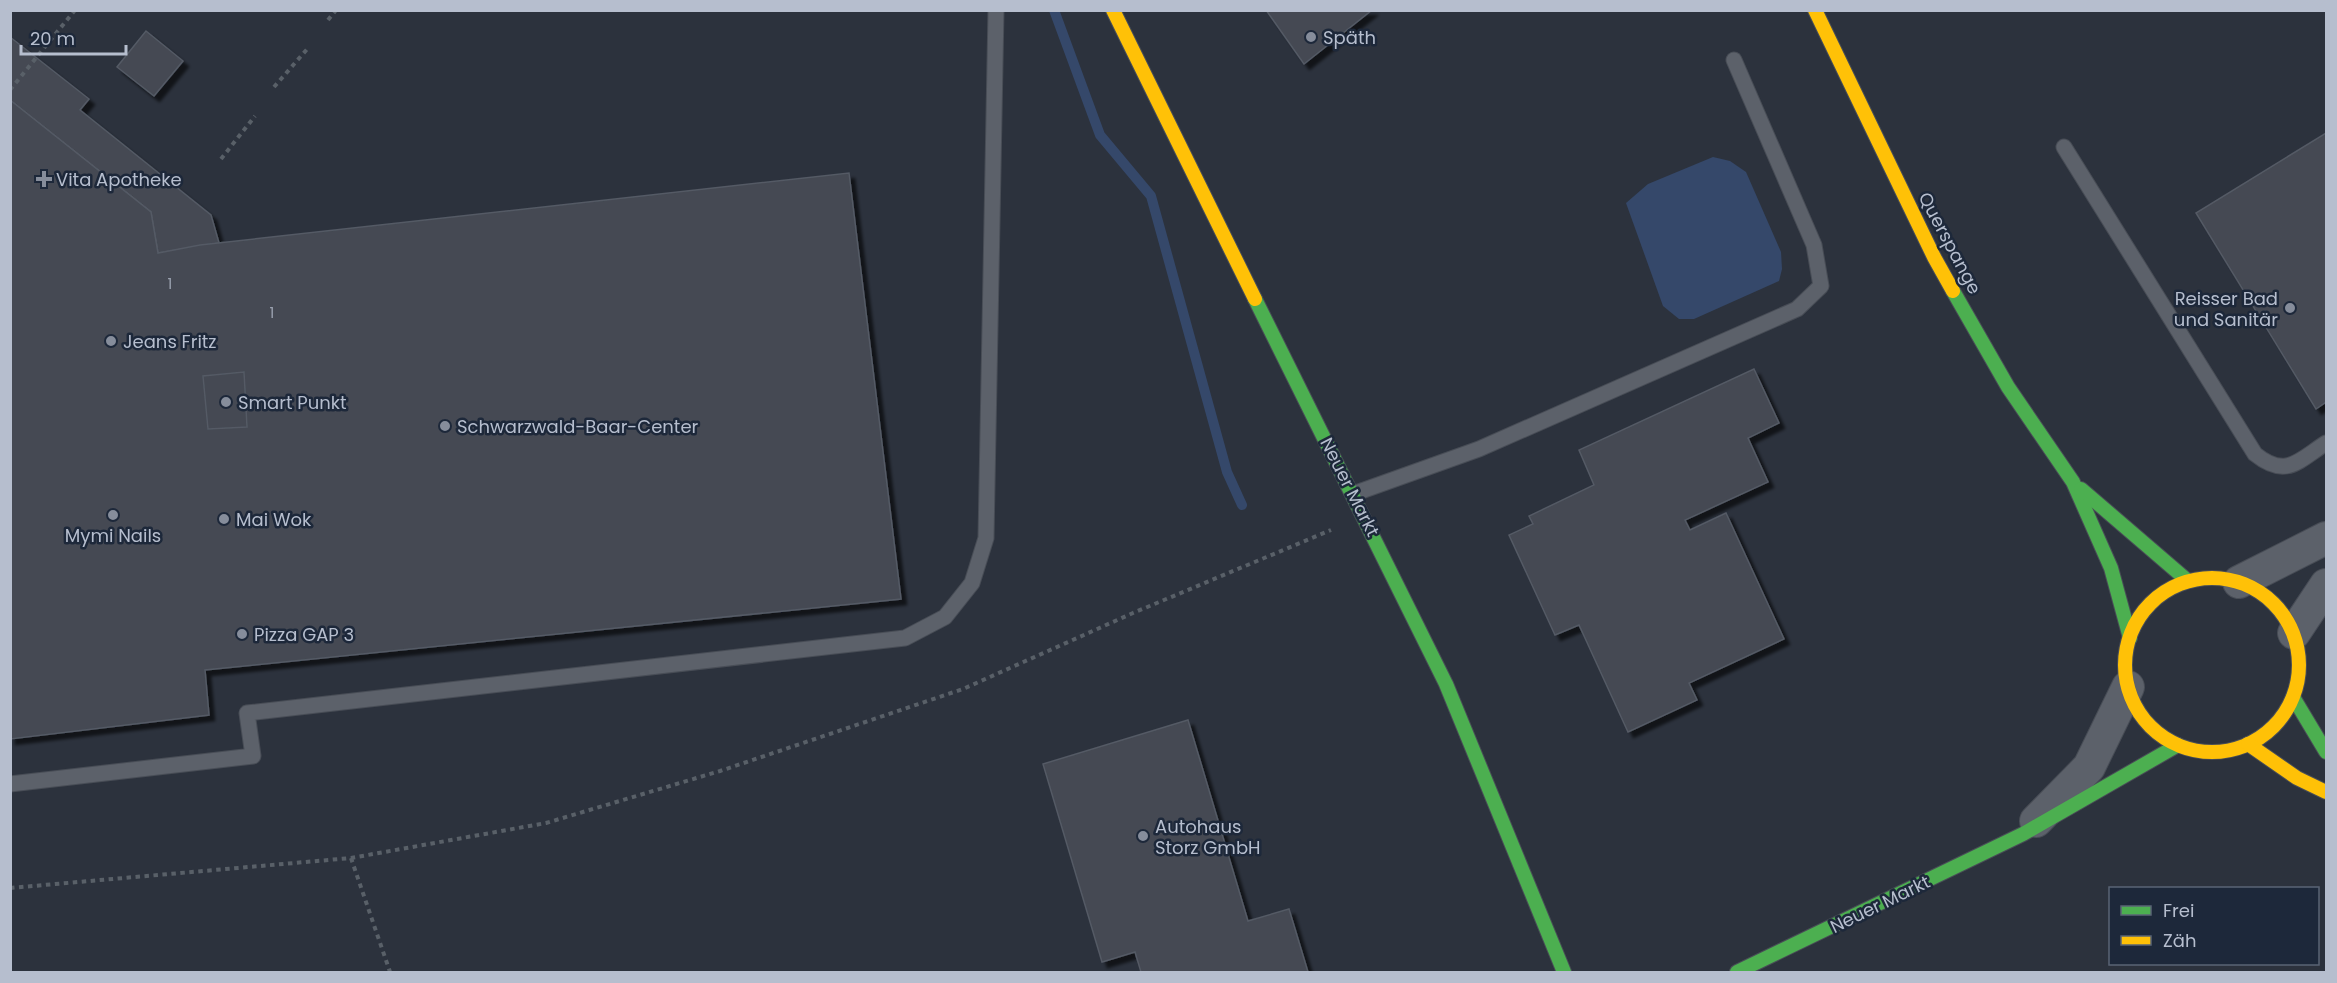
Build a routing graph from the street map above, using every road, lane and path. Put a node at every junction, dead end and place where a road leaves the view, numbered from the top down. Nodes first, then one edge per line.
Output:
1 (75, 10) edge
2 (336, 10) edge
3 (996, 10) edge
4 (1113, 10) edge
5 (1815, 10) edge
6 (328, 20) dead end
7 (309, 46) dead end
8 (1734, 60) dead end
9 (274, 87) dead end
10 (10, 90) edge
11 (255, 116) dead end
12 (2064, 147) dead end
13 (222, 159) dead end
14 (2326, 442) edge
15 (2073, 482) junction
16 (1353, 494) junction
17 (1363, 517) junction
18 (2326, 538) edge
19 (2188, 581) junction
20 (2239, 582) junction
21 (2326, 585) edge
22 (2294, 633) junction
23 (2130, 638) junction
24 (2128, 687) junction
25 (2293, 697) junction
26 (2248, 744) junction
27 (2178, 745) junction
28 (2326, 753) edge
29 (10, 784) edge
30 (2326, 792) edge
31 (2023, 834) junction
32 (351, 858) junction
33 (10, 888) edge
34 (390, 972) edge
35 (1564, 972) edge
36 (1737, 972) edge

1 - 10 path
2 - 6 path
3 - 29 lane
4 - 16 main road, Neuer Markt
5 - 15 main road, Querspange
7 - 9 path
8 - 16 lane
11 - 13 path
12 - 14 lane
15 - 19 main road, Querspange
15 - 23 main road, Querspange
16 - 17 main road, Neuer Markt
17 - 32 path
17 - 35 main road, Neuer Markt
18 - 20 street
19 - 20 main road
19 - 23 main road
20 - 22 main road
21 - 22 street
22 - 25 main road
23 - 24 main road
24 - 27 main road
24 - 31 street, Neuer Markt
25 - 26 main road
25 - 28 main road
26 - 27 main road
26 - 30 main road
27 - 31 main road, Neuer Markt
31 - 36 main road, Neuer Markt
32 - 33 path
32 - 34 path

